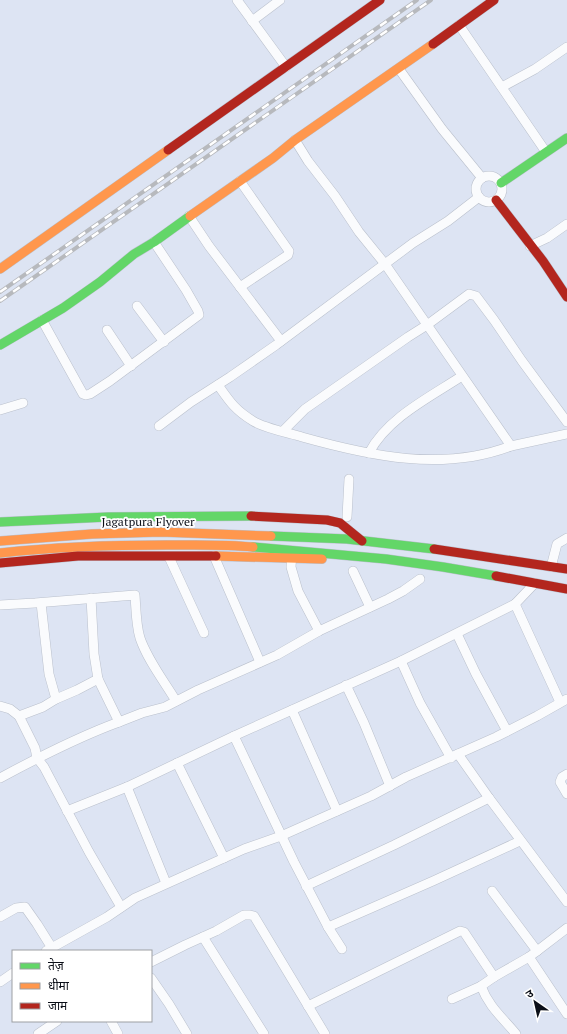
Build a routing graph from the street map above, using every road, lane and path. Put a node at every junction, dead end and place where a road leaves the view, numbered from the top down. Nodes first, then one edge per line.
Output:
1 (237, 0) edge
2 (280, 0) edge
3 (380, 0) edge
4 (494, 0) edge
5 (252, 21) junction
6 (459, 25) junction
7 (567, 48) edge
8 (286, 67) junction
9 (399, 69) junction
10 (502, 87) junction
11 (567, 138) edge
12 (295, 140) junction
13 (546, 152) junction
14 (482, 178) junction
15 (240, 181) junction
16 (501, 183) junction
17 (479, 197) junction
18 (496, 200) junction
19 (189, 216) junction
20 (567, 224) edge
21 (154, 242) junction
22 (530, 246) junction
23 (385, 264) junction
24 (0, 270) edge
25 (240, 287) junction
26 (567, 297) edge
27 (137, 306) dead end
28 (42, 320) junction
29 (427, 325) junction
30 (107, 330) dead end
31 (281, 341) junction
32 (164, 342) junction
33 (0, 345) edge
34 (131, 366) junction
35 (462, 376) junction
36 (218, 385) junction
37 (22, 404) dead end
38 (0, 410) edge
39 (567, 422) edge
40 (159, 426) dead end
41 (283, 431) junction
42 (567, 434) edge
43 (511, 446) junction
44 (369, 453) junction
45 (349, 479) dead end
46 (347, 517) dead end
47 (309, 519) junction
48 (0, 522) edge
49 (297, 537) junction
50 (567, 538) edge
51 (0, 541) edge
52 (362, 541) junction
53 (292, 550) junction
54 (0, 553) edge
55 (344, 555) junction
56 (214, 556) junction
57 (169, 557) junction
58 (292, 559) junction
59 (0, 563) edge
60 (551, 566) junction
61 (567, 569) edge
62 (353, 571) dead end
63 (420, 578) dead end
64 (535, 583) junction
65 (567, 589) edge
66 (90, 598) junction
67 (41, 603) junction
68 (515, 604) junction
69 (0, 605) edge
70 (370, 607) junction
71 (319, 631) junction
72 (204, 633) dead end
73 (457, 634) junction
74 (401, 661) junction
75 (260, 662) junction
76 (98, 680) junction
77 (346, 685) junction
78 (56, 698) junction
79 (564, 700) edge
80 (176, 701) junction
81 (0, 706) edge
82 (292, 710) junction
83 (19, 716) junction
84 (119, 722) junction
85 (507, 731) junction
86 (234, 736) junction
87 (454, 756) junction
88 (37, 758) junction
89 (177, 763) junction
90 (567, 774) edge
91 (0, 778) edge
92 (390, 786) junction
93 (127, 787) junction
94 (567, 794) edge
95 (488, 798) junction
96 (67, 810) junction
97 (337, 811) junction
98 (281, 836) junction
99 (520, 841) junction
100 (224, 858) junction
101 (166, 883) junction
102 (306, 886) junction
103 (492, 891) dead end
104 (567, 902) edge
105 (121, 907) junction
106 (0, 917) edge
107 (328, 927) junction
108 (567, 928) edge
109 (203, 937) junction
110 (49, 949) edge
111 (342, 949) dead end
112 (537, 951) junction
113 (529, 956) junction
114 (152, 962) edge
115 (12, 974) edge
116 (494, 977) junction
117 (152, 979) edge
118 (0, 982) edge
119 (481, 986) junction
120 (452, 999) dead end
121 (308, 1006) junction
122 (567, 1014) edge
123 (56, 1022) edge
124 (111, 1022) edge
125 (38, 1034) edge
126 (118, 1034) edge
127 (187, 1034) edge
128 (264, 1034) edge
129 (325, 1034) edge
130 (516, 1034) edge

1 - 5 street
2 - 5 street
3 - 8 main road
4 - 6 main road
5 - 8 street
6 - 9 main road
6 - 10 street
7 - 10 street
8 - 24 main road
9 - 12 main road
9 - 14 street
10 - 13 street
11 - 13 main road
12 - 15 main road
12 - 23 street
13 - 16 main road
14 - 16 street
14 - 17 street
15 - 19 main road
15 - 25 street
16 - 18 street
17 - 18 street
17 - 23 street
18 - 22 main road
19 - 21 main road
19 - 25 street
20 - 22 street
21 - 28 main road
21 - 32 street
22 - 26 main road
23 - 29 street
23 - 31 street
25 - 31 street
27 - 32 street
28 - 33 main road
28 - 34 street
29 - 35 street
29 - 39 street
29 - 41 street
30 - 34 street
31 - 36 street
32 - 34 street
35 - 43 street
35 - 44 street
36 - 40 street
36 - 41 street
37 - 38 street
41 - 44 street
42 - 43 street
43 - 44 street
45 - 46 street
47 - 48 main road
47 - 49 main road
47 - 52 main road
49 - 51 main road, Jagatpura Flyover
49 - 52 main road, Jagatpura Flyover
50 - 60 street
52 - 60 main road, Jagatpura Flyover
53 - 54 main road, Jagatpura Flyover
53 - 55 main road, Jagatpura Flyover
53 - 58 street
55 - 58 main road
55 - 64 main road, Jagatpura Flyover
56 - 57 main road
56 - 58 main road
56 - 75 street
57 - 59 main road
57 - 72 street
58 - 71 street
60 - 61 main road, Jagatpura Flyover
62 - 70 street
63 - 70 street
64 - 65 main road, Jagatpura Flyover
64 - 68 street
66 - 67 street
66 - 76 street
66 - 80 street
67 - 69 street
67 - 78 street
68 - 73 street
68 - 79 street
70 - 71 street
71 - 75 street
73 - 74 street
73 - 85 street
74 - 77 street
74 - 87 street
75 - 80 street
76 - 78 street
76 - 84 street
77 - 82 street
77 - 92 street
78 - 83 street
79 - 85 street
80 - 84 street
81 - 83 street
82 - 86 street
82 - 97 street
83 - 88 street
84 - 88 street
85 - 87 street
86 - 89 street
86 - 98 street
87 - 92 street
87 - 95 street
88 - 91 street
88 - 96 street
89 - 93 street
89 - 100 street
90 - 94 street
92 - 97 street
93 - 96 street
93 - 101 street
95 - 99 street
95 - 102 street
96 - 105 street
97 - 98 street
98 - 100 street
98 - 102 street
99 - 104 street
99 - 107 street
100 - 101 street
101 - 105 street
102 - 107 street
103 - 112 street
105 - 110 street
106 - 110 street
107 - 111 street
108 - 112 street
109 - 114 street
109 - 121 street
109 - 128 street
112 - 113 street
113 - 116 street
113 - 122 street
115 - 118 street
116 - 119 street
116 - 121 street
117 - 127 street
119 - 120 street
119 - 130 street
121 - 129 street
123 - 125 street
124 - 126 street

